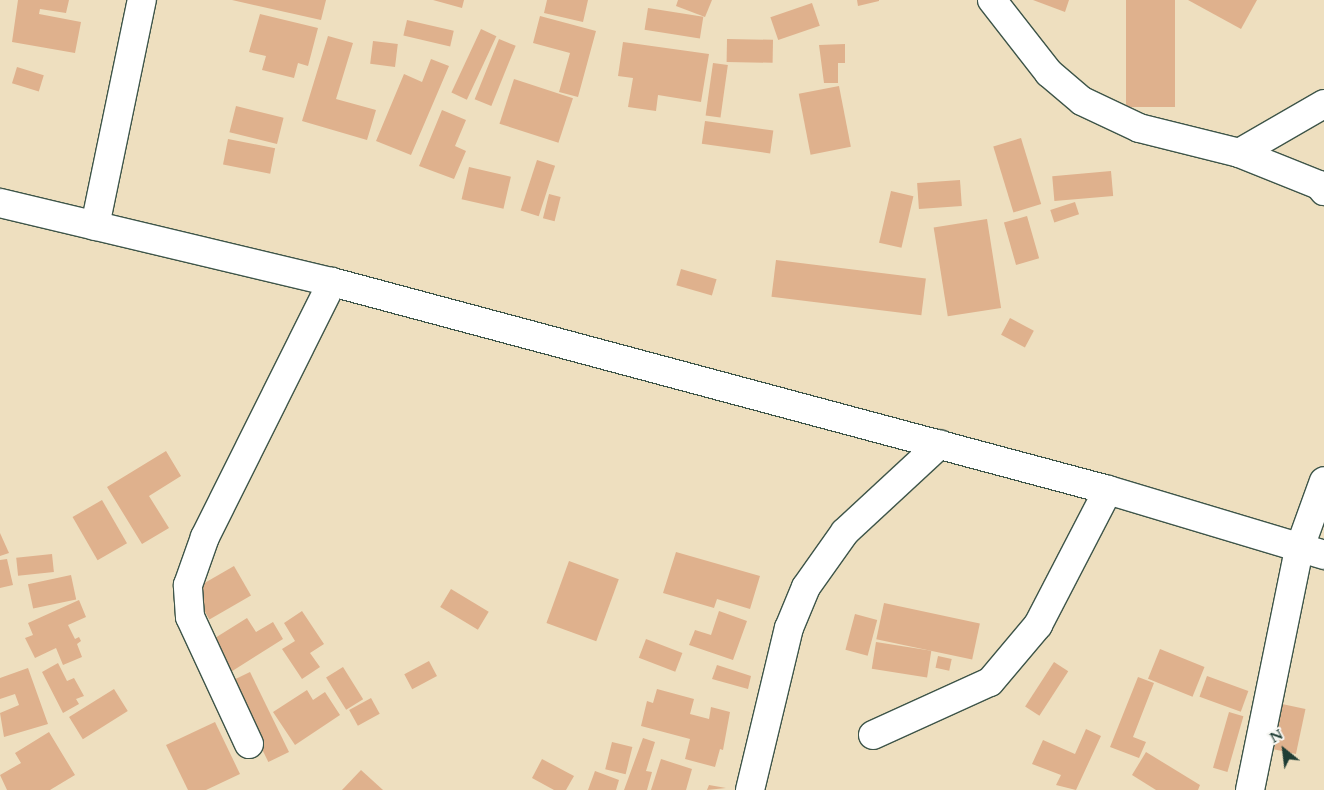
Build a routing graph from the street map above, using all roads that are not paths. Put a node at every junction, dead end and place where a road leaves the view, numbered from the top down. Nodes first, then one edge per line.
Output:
1 (142, 0) edge
2 (992, 0) edge
3 (1324, 104) edge
4 (1239, 153) junction
5 (1324, 191) edge
6 (0, 203) edge
7 (95, 226) junction
8 (332, 282) junction
9 (940, 444) junction
10 (1324, 481) edge
11 (1108, 490) junction
12 (1312, 553) edge
13 (873, 734) dead end
14 (249, 744) dead end
15 (750, 790) edge
16 (1250, 790) edge

1 - 7 main road
2 - 4 main road
3 - 4 main road
4 - 5 main road
6 - 7 main road
7 - 8 main road
8 - 9 main road
8 - 14 main road
9 - 11 main road
9 - 15 main road
10 - 12 main road
11 - 12 main road
11 - 13 main road
12 - 16 main road

